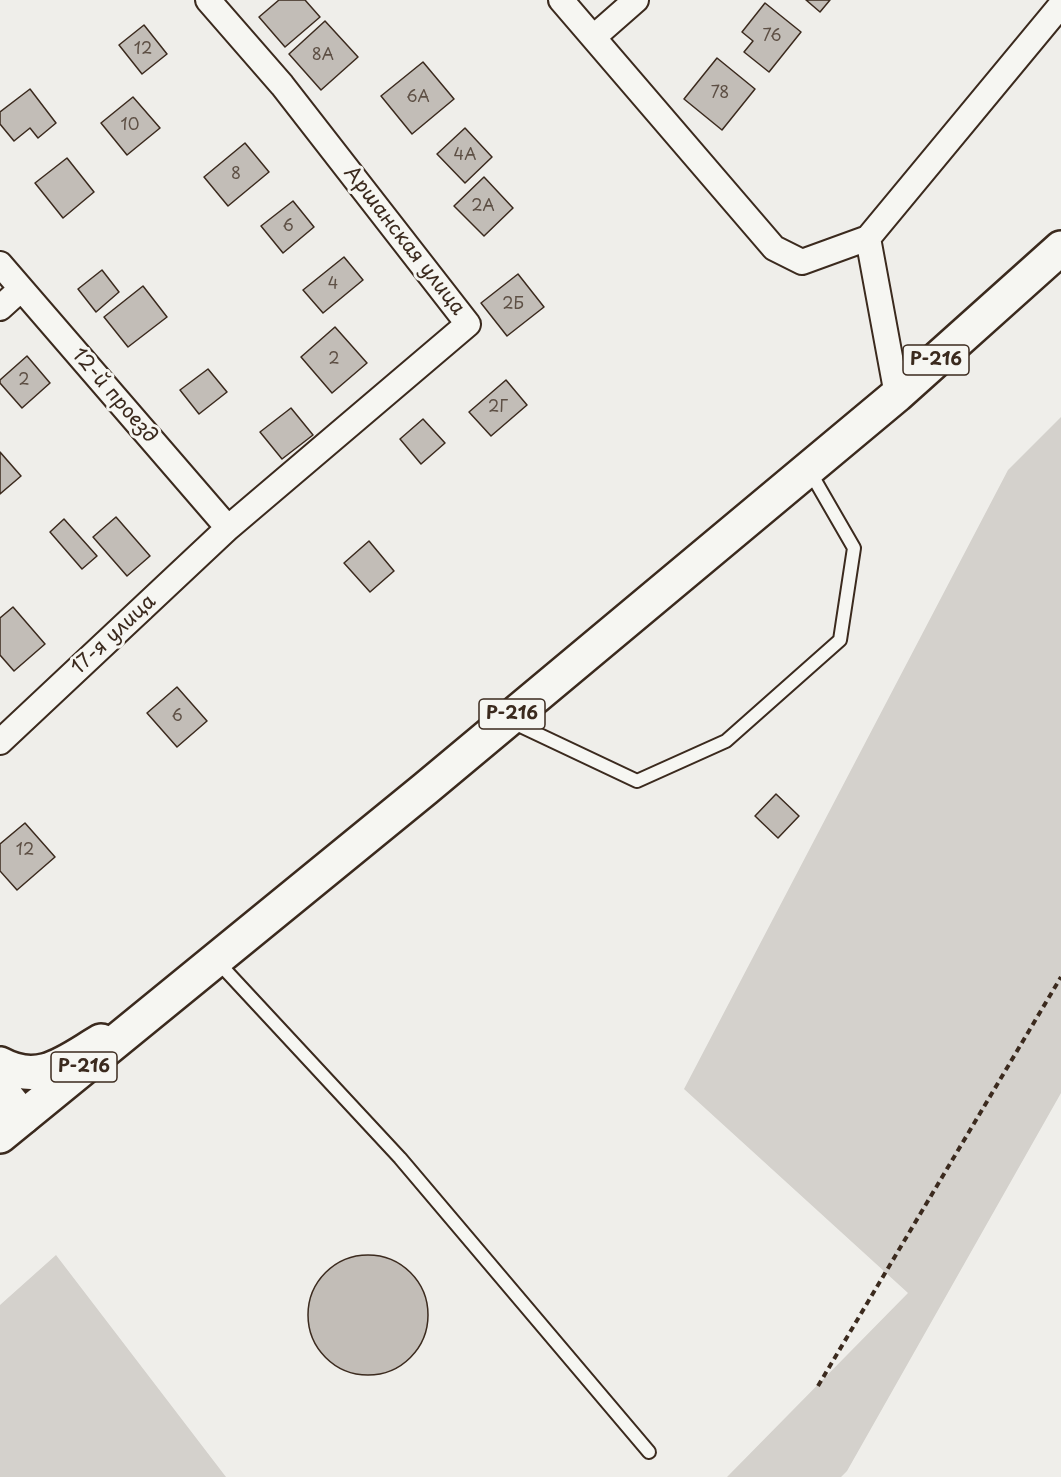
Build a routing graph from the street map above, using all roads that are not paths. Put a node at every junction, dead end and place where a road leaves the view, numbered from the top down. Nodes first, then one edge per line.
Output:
1 (208, 0) edge
2 (561, 0) edge
3 (636, 0) edge
4 (1061, 5) edge
5 (594, 36) junction
6 (868, 238) junction
7 (1061, 248) edge
8 (0, 264) edge
9 (21, 289) junction
10 (0, 308) edge
11 (897, 395) junction
12 (808, 469) junction
13 (228, 528) junction
14 (506, 720) junction
15 (0, 741) edge
16 (216, 960) junction
17 (169, 999) junction
18 (0, 1064) edge
19 (0, 1089) edge
20 (11, 1126) edge
21 (649, 1452) dead end

1 - 13 street, Аршанская улица
2 - 5 street
3 - 5 street
4 - 6 street
5 - 6 street
6 - 11 street
7 - 11 main road, Р-216
8 - 9 street, 12-й проезд
9 - 10 street
9 - 13 street, 12-й проезд
11 - 12 main road, Р-216
12 - 14 main road, Р-216
12 - 14 lane
13 - 15 street, 17-я улица
14 - 16 main road, Р-216
16 - 17 main road, Р-216
16 - 21 lane
17 - 18 main road
17 - 20 main road, Р-216
19 - 20 main road

